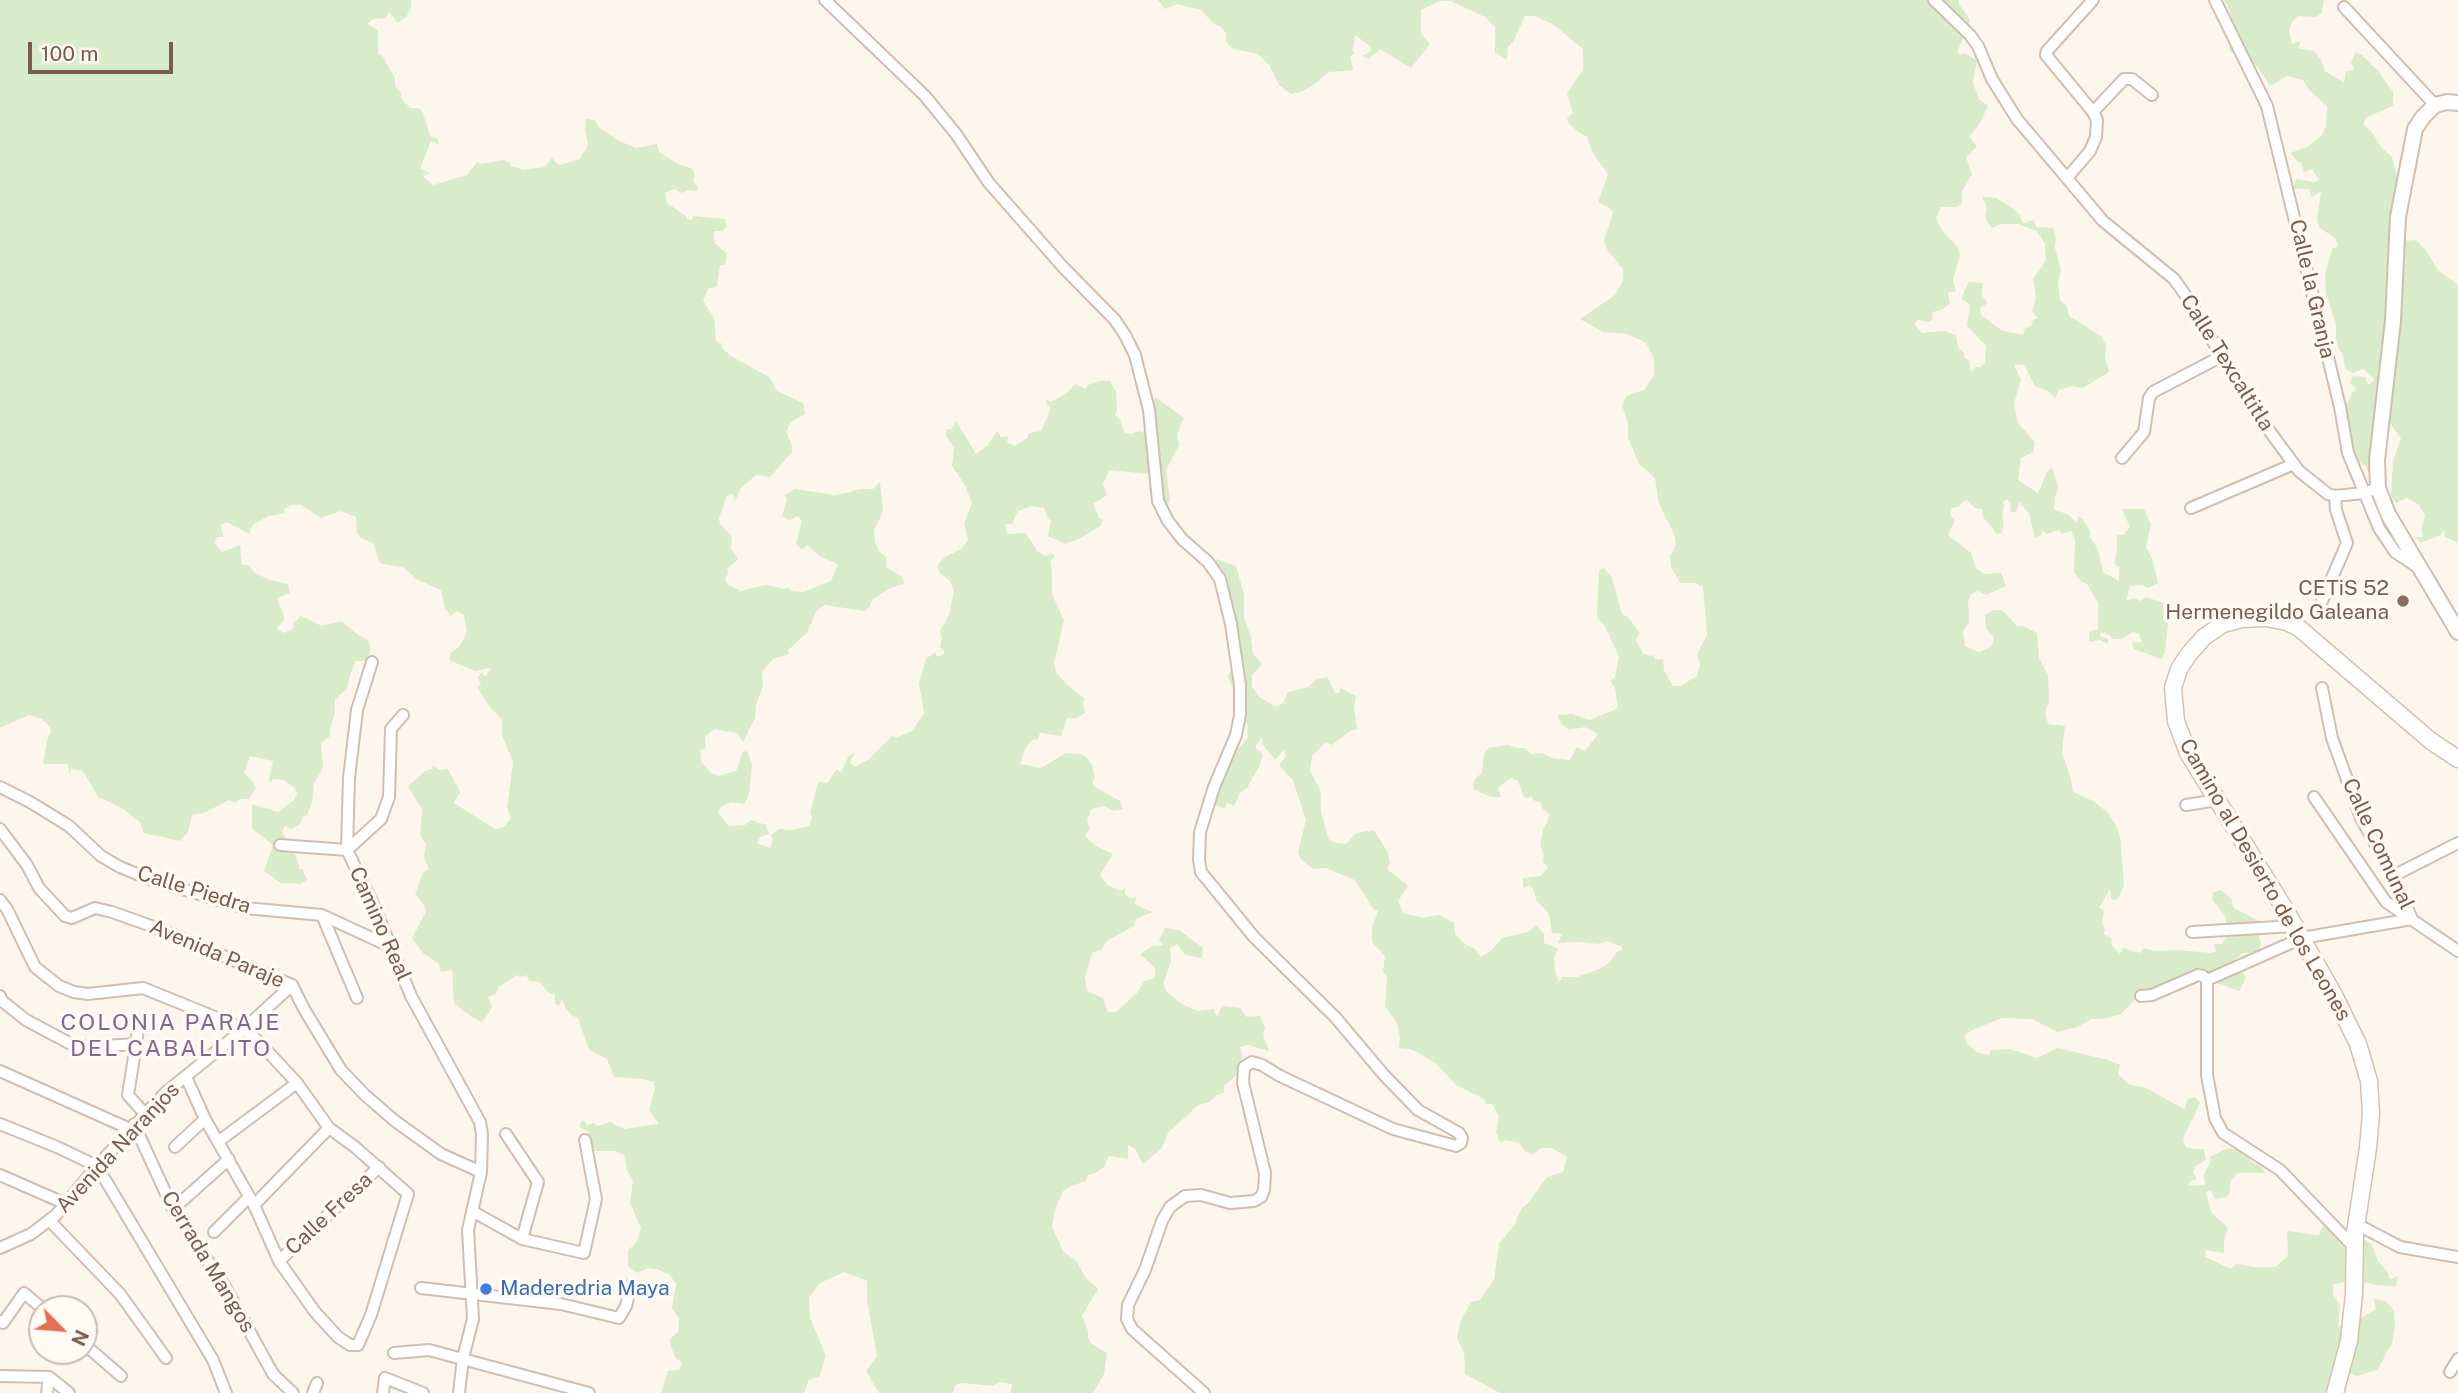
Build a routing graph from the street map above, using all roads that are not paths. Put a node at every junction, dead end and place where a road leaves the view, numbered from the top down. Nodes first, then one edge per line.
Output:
1 (825, 0) edge
2 (1934, 0) edge
3 (2093, 0) edge
4 (2215, 0) edge
5 (2344, 7) dead end
6 (2152, 95) dead end
7 (2458, 103) edge
8 (2435, 106) junction
9 (2093, 112) junction
10 (2067, 178) junction
11 (2222, 356) junction
12 (2122, 458) dead end
13 (2294, 464) junction
14 (2371, 490) junction
15 (2335, 496) junction
16 (2191, 508) dead end
17 (2319, 608) dead end
18 (2458, 632) edge
19 (372, 662) dead end
20 (2322, 688) dead end
21 (403, 715) dead end
22 (2458, 759) edge
23 (0, 787) edge
24 (2314, 797) dead end
25 (2217, 800) junction
26 (2186, 805) dead end
27 (0, 830) edge
28 (2458, 844) edge
29 (280, 845) dead end
30 (347, 850) junction
31 (2393, 876) junction
32 (0, 900) edge
33 (322, 915) junction
34 (2412, 919) junction
35 (2192, 932) dead end
36 (2298, 932) junction
37 (389, 946) junction
38 (2458, 951) edge
39 (2205, 978) junction
40 (292, 985) junction
41 (0, 996) edge
42 (2140, 996) dead end
43 (357, 998) dead end
44 (139, 1021) dead end
45 (244, 1029) junction
46 (136, 1044) junction
47 (0, 1071) edge
48 (186, 1077) junction
49 (297, 1083) junction
50 (145, 1114) junction
51 (205, 1119) junction
52 (0, 1124) edge
53 (132, 1127) junction
54 (329, 1128) junction
55 (506, 1134) dead end
56 (585, 1140) dead end
57 (219, 1141) junction
58 (175, 1147) dead end
59 (229, 1159) junction
60 (97, 1166) junction
61 (379, 1167) junction
62 (481, 1172) junction
63 (0, 1175) edge
64 (251, 1202) junction
65 (64, 1203) junction
66 (173, 1209) junction
67 (472, 1211) junction
68 (49, 1220) junction
69 (2356, 1228) junction
70 (214, 1232) dead end
71 (0, 1234) edge
72 (522, 1239) junction
73 (15, 1241) junction
74 (0, 1248) edge
75 (2355, 1248) junction
76 (2458, 1257) edge
77 (279, 1261) junction
78 (631, 1285) dead end
79 (421, 1288) dead end
80 (473, 1294) junction
81 (28, 1296) edge
82 (0, 1321) edge
83 (394, 1353) dead end
84 (98, 1356) edge
85 (166, 1358) dead end
86 (463, 1358) junction
87 (2458, 1359) edge
88 (2450, 1373) dead end
89 (0, 1376) edge
90 (121, 1376) dead end
91 (49, 1377) junction
92 (47, 1393) edge
93 (69, 1393) edge
94 (226, 1393) edge
95 (293, 1393) edge
96 (383, 1393) edge
97 (423, 1393) edge
98 (459, 1393) edge
99 (589, 1393) edge
100 (1204, 1393) edge
101 (2335, 1393) edge

1 - 100 street
2 - 10 street, Calle Texcaltitla
3 - 9 street
4 - 14 street, Calle la Granja
5 - 8 street
6 - 9 street
7 - 8 street
8 - 14 street
9 - 10 street
10 - 11 street, Calle Texcaltitla
11 - 12 street
11 - 13 street, Calle Texcaltitla
13 - 15 street, Calle Texcaltitla
13 - 16 street
14 - 15 street
14 - 18 street
15 - 17 street
19 - 30 street, Camino Real
20 - 31 street, Calle Comunal
21 - 30 street
22 - 25 main road, Camino al Desierto de los Leones
23 - 33 street, Calle Piedra
24 - 34 street
25 - 26 street
25 - 36 main road, Camino al Desierto de los Leones
27 - 40 street, Avenida Paraje
28 - 31 street
29 - 30 street
30 - 37 street, Camino Real
31 - 34 street, Calle Comunal
32 - 45 street
33 - 37 street, Calle Piedra
33 - 43 street
34 - 36 street, Calle Comunal
34 - 38 street, Calle Comunal
35 - 36 street
36 - 39 street
36 - 69 main road, Camino al Desierto de los Leones
37 - 62 street, Camino Real
39 - 42 street
39 - 75 street
40 - 45 street, Avenida Naranjos
40 - 62 street, Avenida Paraje
41 - 46 street
44 - 46 street
45 - 48 street, Avenida Naranjos
45 - 49 street
46 - 50 street
47 - 53 street
48 - 50 street, Avenida Naranjos
48 - 51 street
49 - 54 street
49 - 57 street
50 - 53 street, Avenida Naranjos
51 - 57 street
51 - 58 street
52 - 60 street
53 - 60 street, Avenida Naranjos
53 - 66 street, Cerrada Mangos
54 - 61 street
54 - 64 street
55 - 72 street
56 - 72 street
57 - 59 street
59 - 64 street
59 - 66 street
60 - 65 street, Avenida Naranjos
60 - 94 street
61 - 77 street, Calle Fresa
61 - 77 street
62 - 67 street, Camino Real
63 - 65 street
64 - 70 street
64 - 77 street
65 - 68 street, Avenida Naranjos
66 - 95 street, Cerrada Mangos
67 - 72 street
67 - 80 street, Camino Real
68 - 73 street, Avenida Naranjos
68 - 85 street
69 - 75 main road, Camino al Desierto de los Leones
69 - 76 street
71 - 73 street
73 - 74 street, Avenida Naranjos
75 - 101 main road, Camino al Desierto de los Leones
78 - 80 street
79 - 80 street
80 - 86 street, Camino Real
81 - 82 street
83 - 86 street
84 - 90 street
86 - 98 street, Camino Real
86 - 99 street
87 - 88 street
89 - 91 street
91 - 92 street
91 - 93 street
96 - 97 street

